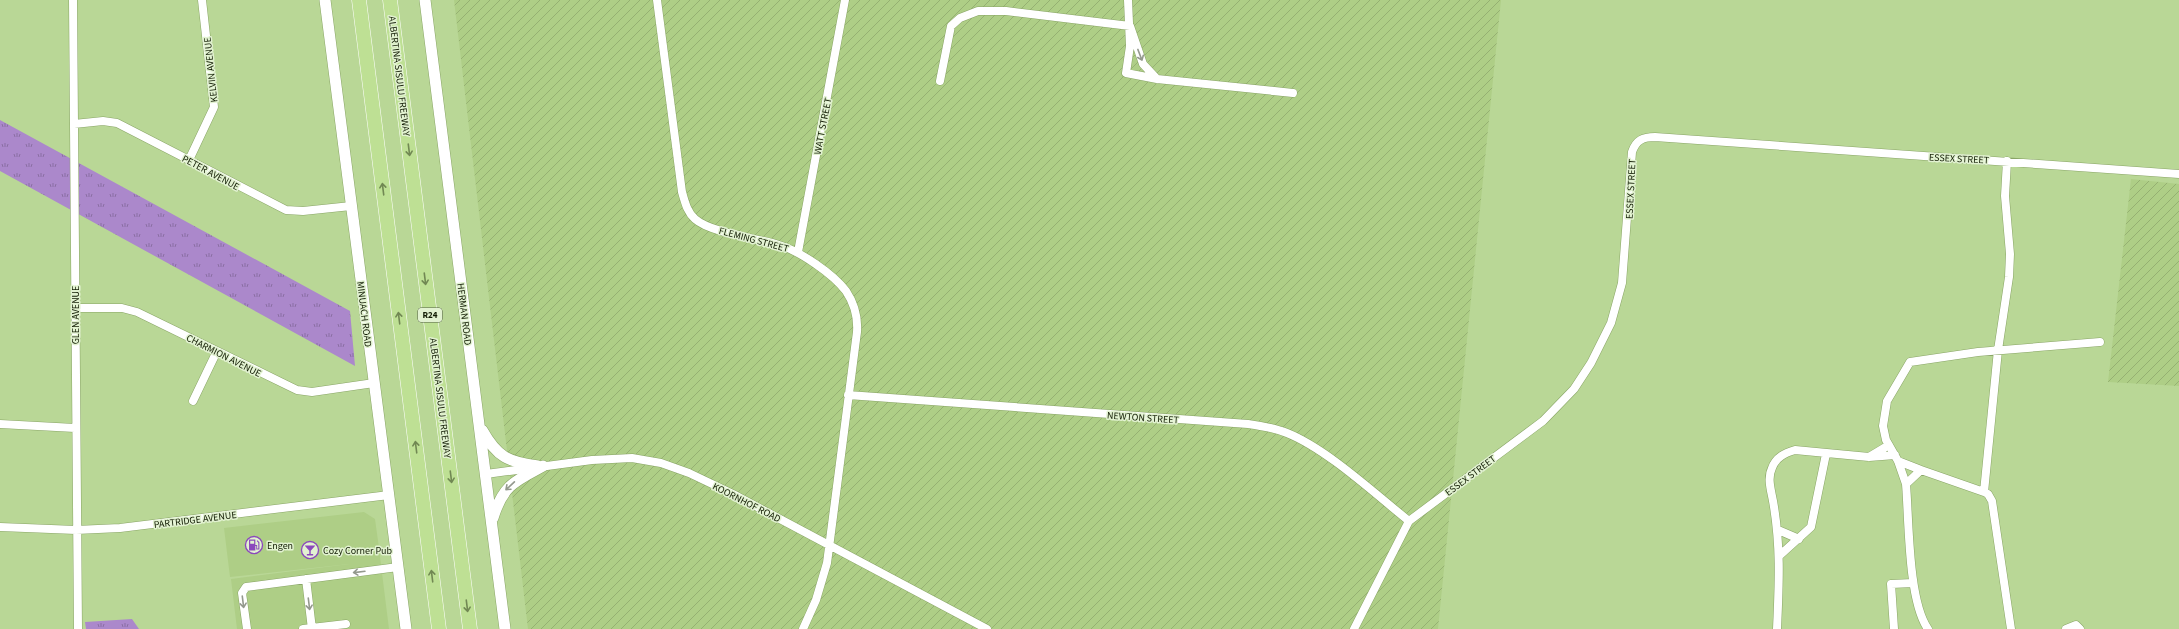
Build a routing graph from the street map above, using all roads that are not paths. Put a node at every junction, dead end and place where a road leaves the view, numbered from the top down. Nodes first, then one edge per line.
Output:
1 (73, 0) edge
2 (202, 0) edge
3 (325, 0) edge
4 (359, 0) edge
5 (390, 0) edge
6 (425, 0) edge
7 (657, 0) edge
8 (845, 0) edge
9 (1128, 0) edge
10 (1130, 26) junction
11 (1157, 79) junction
12 (940, 81) dead end
13 (1293, 93) dead end
14 (74, 124) junction
15 (189, 160) junction
16 (2007, 161) junction
17 (2179, 174) edge
18 (351, 206) junction
19 (798, 252) junction
20 (75, 308) junction
21 (2100, 342) dead end
22 (1998, 350) junction
23 (217, 351) junction
24 (374, 383) junction
25 (848, 395) junction
26 (193, 401) dead end
27 (0, 424) edge
28 (479, 425) junction
29 (75, 428) junction
30 (1889, 445) junction
31 (1826, 454) junction
32 (1869, 457) junction
33 (1896, 458) junction
34 (540, 466) junction
35 (1921, 470) junction
36 (486, 474) junction
37 (1906, 484) junction
38 (1984, 492) junction
39 (388, 495) junction
40 (1409, 521) junction
41 (492, 523) junction
42 (0, 528) edge
43 (76, 530) junction
44 (1778, 530) junction
45 (1799, 539) junction
46 (830, 546) junction
47 (1779, 556) junction
48 (398, 567) junction
49 (306, 579) junction
50 (1913, 583) junction
51 (346, 624) dead end
52 (312, 628) edge
53 (78, 629) edge
54 (247, 629) edge
55 (303, 629) edge
56 (406, 629) edge
57 (438, 629) edge
58 (470, 629) edge
59 (505, 629) edge
60 (803, 629) edge
61 (987, 629) edge
62 (1354, 629) edge
63 (1777, 629) edge
64 (1894, 629) edge
65 (1928, 629) edge
66 (2011, 629) edge
67 (2066, 629) edge
68 (2080, 629) edge

1 - 14 street, GLEN AVENUE
2 - 15 street, KELVIN AVENUE
3 - 18 main road, MINUACH ROAD
57 -> 4 highway
5 -> 58 highway, ALBERTINA SISULU FREEWAY / R24
6 - 28 main road, HERMAN ROAD
7 - 19 street, FLEMING STREET
8 - 19 street, WATT STREET
9 - 10 street
10 -> 11 street
10 - 11 street
10 - 12 street
11 - 13 street
14 - 15 street, PETER AVENUE
14 - 20 street, GLEN AVENUE
15 - 18 street, PETER AVENUE
16 - 17 street, ESSEX STREET
16 - 22 street
16 - 40 street, ESSEX STREET
18 - 24 main road, MINUACH ROAD
19 - 25 street, FLEMING STREET
20 - 23 street, CHARMION AVENUE
20 - 29 street, GLEN AVENUE
21 - 22 street
22 - 30 street
22 - 38 street
23 - 24 street, CHARMION AVENUE
23 - 26 street
24 - 39 main road, MINUACH ROAD
25 - 40 street, NEWTON STREET
25 - 46 street, FLEMING STREET
27 - 29 street
28 - 34 main road
28 - 36 main road, HERMAN ROAD
29 - 43 street, GLEN AVENUE
30 - 32 street
30 - 33 street
31 - 32 street
31 - 44 street
31 - 45 street
32 - 33 street
33 - 35 street
33 - 37 street
34 - 36 street, KOORNHOF ROAD
34 -> 41 main road
34 - 46 street, KOORNHOF ROAD
35 - 37 street
35 - 38 street
36 - 41 main road, HERMAN ROAD
37 - 50 street
38 - 66 street
39 - 43 street, PARTRIDGE AVENUE
39 - 48 main road, MINUACH ROAD
40 - 62 street, ESSEX STREET
41 - 59 main road, HERMAN ROAD
42 - 43 street, PARTRIDGE AVENUE
43 - 53 street, GLEN AVENUE
44 - 45 street
44 - 47 street
45 - 47 street
46 - 60 street, FLEMING STREET
46 - 61 street, KOORNHOF ROAD
47 - 63 street
48 -> 49 street
48 - 56 main road, MINUACH ROAD
49 -> 52 street
49 -> 54 street
50 - 64 street
50 - 65 street
51 - 52 street
52 - 55 street
67 - 68 street

